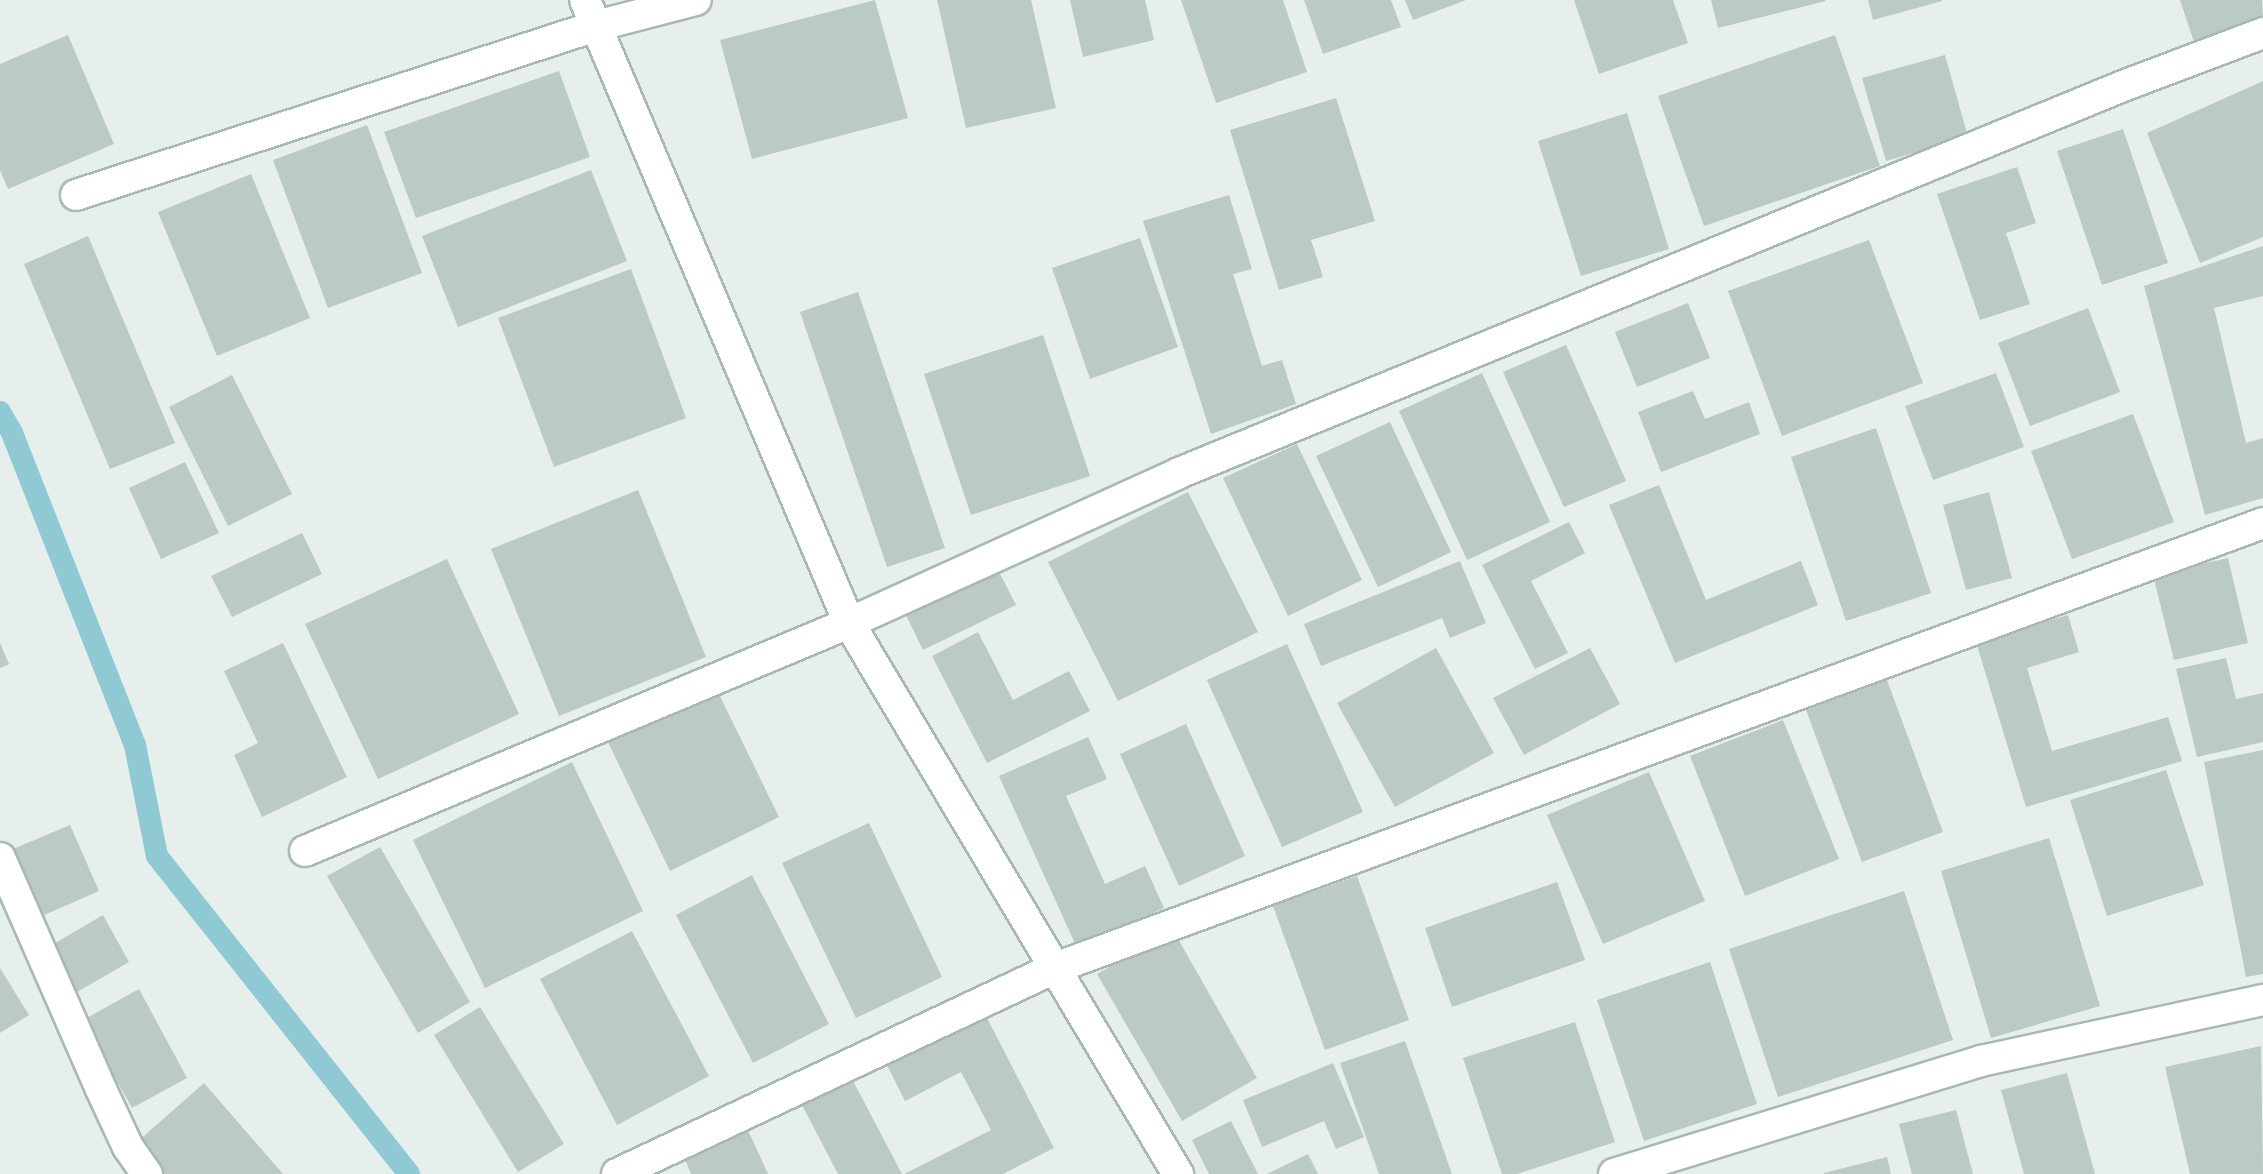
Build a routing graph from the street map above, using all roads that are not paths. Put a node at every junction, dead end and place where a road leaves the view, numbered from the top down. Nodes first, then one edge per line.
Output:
1 (696, 0) edge
2 (591, 13) edge
3 (2263, 34) edge
4 (76, 195) dead end
5 (2263, 524) edge
6 (849, 622) junction
7 (305, 851) dead end
8 (0, 858) edge
9 (1055, 968) junction
10 (2263, 1000) edge
11 (147, 1174) edge
12 (617, 1174) edge
13 (1178, 1174) edge
14 (1614, 1174) edge

1 - 2 street
2 - 4 street
2 - 6 street
3 - 6 street
5 - 9 street
6 - 7 street
6 - 9 street
8 - 11 street
9 - 12 street
9 - 13 street
10 - 14 street

